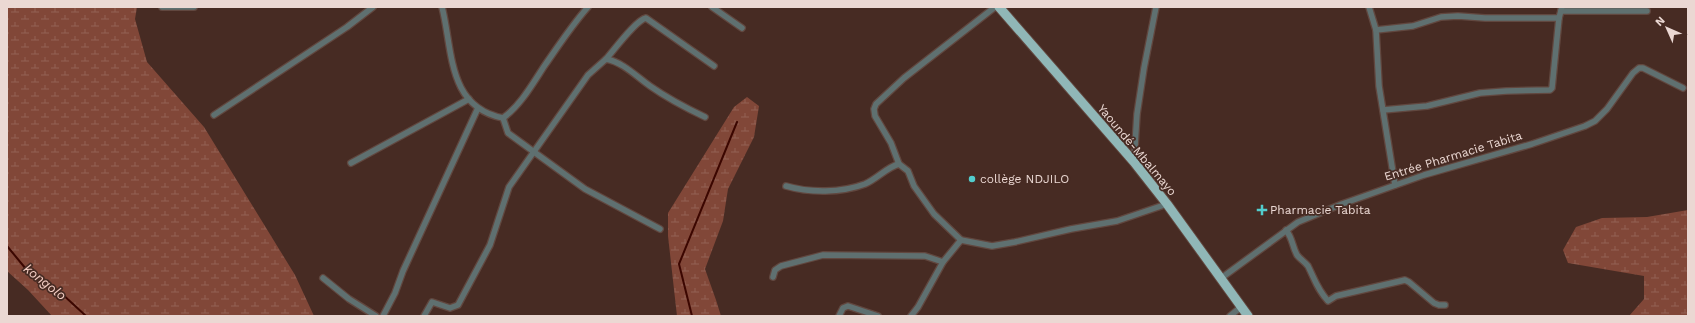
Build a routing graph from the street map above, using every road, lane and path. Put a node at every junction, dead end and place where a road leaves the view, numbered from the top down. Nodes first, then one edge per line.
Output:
1 (162, 7) edge
2 (194, 7) edge
3 (373, 7) edge
4 (442, 7) edge
5 (588, 7) edge
6 (712, 7) edge
7 (995, 7) edge
8 (999, 7) edge
9 (1156, 7) edge
10 (1369, 7) edge
11 (1561, 9) edge
12 (1647, 10) dead end
13 (1559, 18) junction
14 (742, 28) dead end
15 (1376, 30) junction
16 (606, 58) junction
17 (714, 66) dead end
18 (1683, 88) dead end
19 (469, 99) junction
20 (478, 108) junction
21 (1383, 110) junction
22 (214, 115) dead end
23 (705, 117) dead end
24 (503, 118) junction
25 (534, 152) junction
26 (1134, 162) junction
27 (351, 163) dead end
28 (899, 164) junction
29 (1395, 185) junction
30 (786, 186) dead end
31 (1167, 204) junction
32 (660, 229) dead end
33 (1286, 230) junction
34 (961, 240) junction
35 (944, 262) junction
36 (773, 277) dead end
37 (323, 278) dead end
38 (1220, 279) junction
39 (1445, 305) dead end
40 (1241, 307) junction
41 (376, 316) edge
42 (383, 316) edge
43 (424, 316) edge
44 (839, 316) edge
45 (878, 316) edge
46 (911, 316) edge
47 (1230, 316) edge
48 (1248, 316) edge

1 - 2 street
3 - 22 street
4 - 19 street
5 - 24 street
6 - 14 street
7 - 28 street
8 - 26 highway, Yaoundé-Mbalmayo
9 - 26 street
10 - 15 street
11 - 12 street
11 - 13 street
13 - 15 street
13 - 21 street
15 - 21 street
16 - 17 street
16 - 23 street
16 - 25 street
18 - 29 street, Entrée Pharmacie Tabita
19 - 20 street
19 - 27 street
20 - 24 street
20 - 42 street
21 - 29 street
24 - 25 street
25 - 32 street
25 - 43 street
26 - 31 highway, Yaoundé-Mbalmayo
28 - 30 street
28 - 34 street
29 - 33 street, Entrée Pharmacie Tabita
31 - 34 street
31 - 38 highway, Yaoundé-Mbalmayo
33 - 38 street, Entrée Pharmacie Tabita
33 - 39 street
34 - 35 street
35 - 36 street
35 - 46 street
37 - 41 street
38 - 40 highway, Yaoundé-Mbalmayo
40 - 47 street
40 - 48 highway, Yaoundé-Mbalmayo
44 - 45 street

